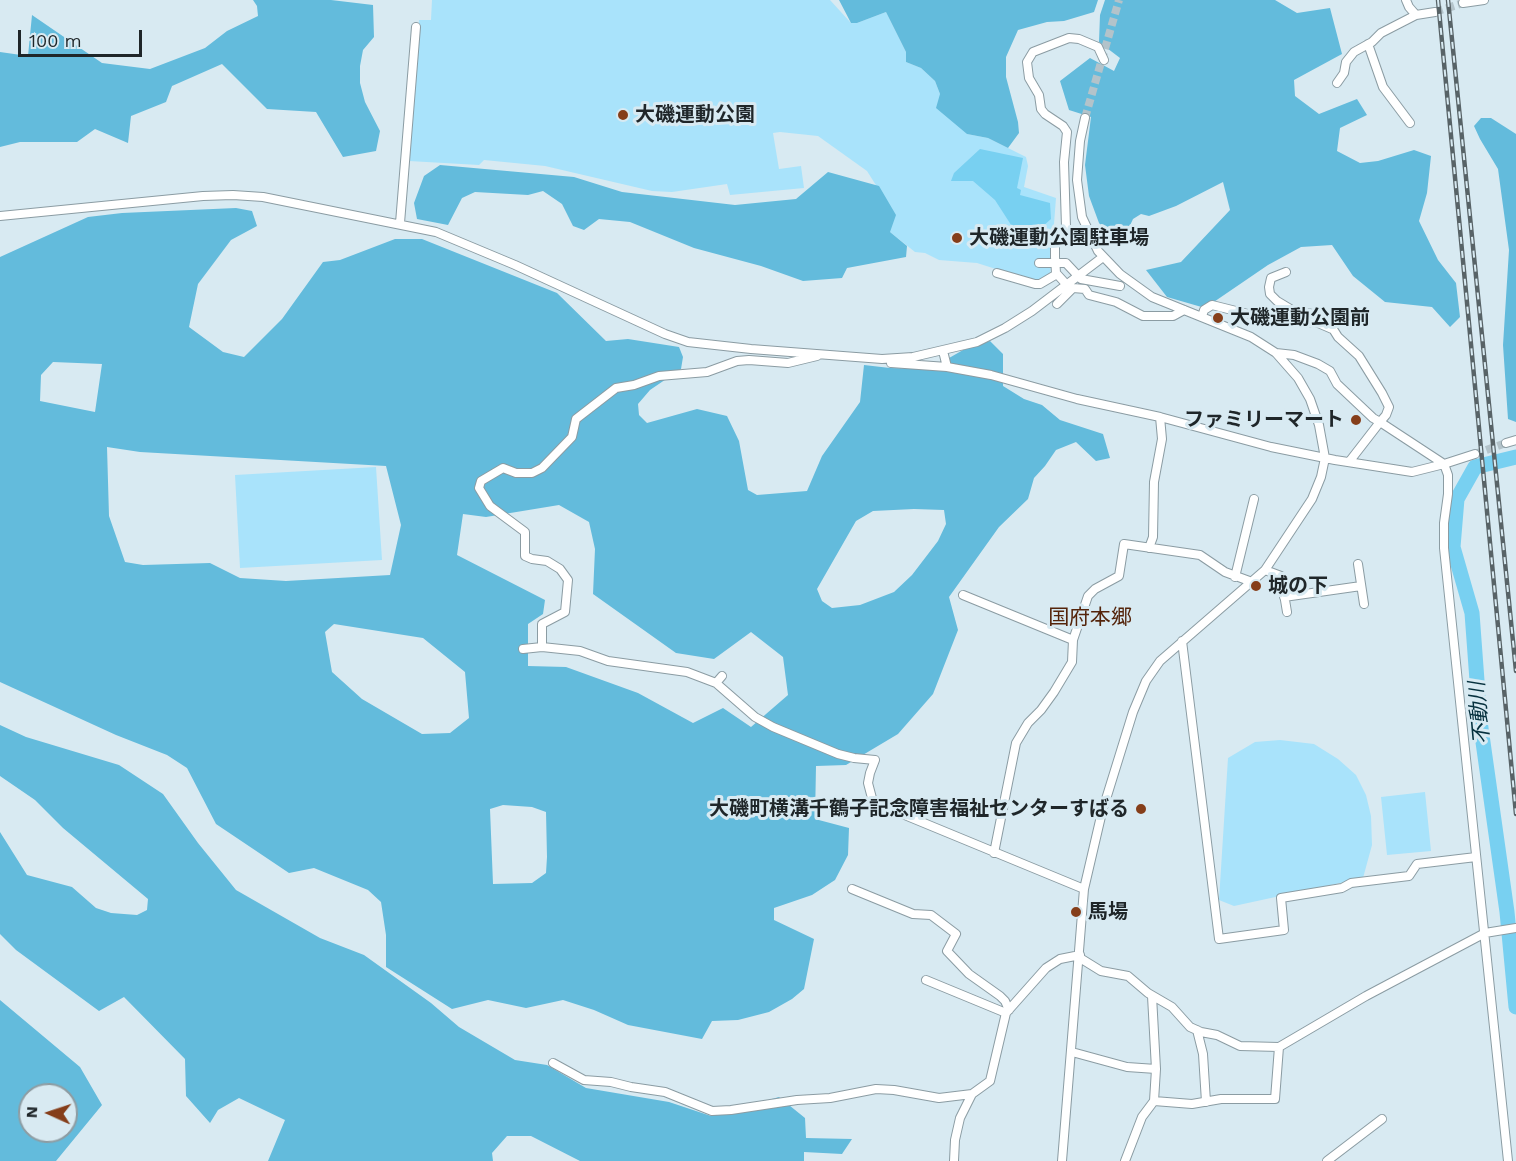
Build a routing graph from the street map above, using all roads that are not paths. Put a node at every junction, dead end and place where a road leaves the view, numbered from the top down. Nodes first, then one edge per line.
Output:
1 (1406, 0) edge
2 (1484, 0) edge
3 (1463, 3) dead end
4 (1435, 12) tunnel mouth
5 (1416, 15) junction
6 (416, 27) dead end
7 (1368, 44) junction
8 (1104, 60) dead end
9 (1337, 83) dead end
10 (1085, 118) tunnel mouth
11 (1410, 123) dead end
12 (0, 216) edge
13 (400, 223) junction
14 (1103, 257) junction
15 (1038, 263) dead end
16 (1056, 263) junction
17 (1286, 272) dead end
18 (997, 273) dead end
19 (1057, 274) junction
20 (1078, 276) junction
21 (1066, 284) junction
22 (1120, 286) dead end
23 (1057, 304) dead end
24 (1184, 310) junction
25 (1202, 317) junction
26 (1332, 329) junction
27 (943, 351) junction
28 (1276, 353) junction
29 (827, 354) junction
30 (882, 359) junction
31 (947, 366) junction
32 (1160, 417) junction
33 (1380, 422) junction
34 (1516, 440) edge
35 (1506, 443) tunnel mouth
36 (1475, 454) tunnel mouth
37 (1324, 458) junction
38 (1348, 462) junction
39 (1444, 464) junction
40 (1254, 499) dead end
41 (1149, 548) junction
42 (1358, 564) dead end
43 (1265, 570) junction
44 (1235, 577) junction
45 (1252, 582) junction
46 (1361, 585) junction
47 (963, 595) dead end
48 (1284, 597) junction
49 (1364, 604) dead end
50 (1287, 612) dead end
51 (1073, 640) junction
52 (1182, 641) junction
53 (542, 647) junction
54 (523, 650) dead end
55 (994, 853) junction
56 (1476, 857) junction
57 (852, 889) dead end
58 (1084, 889) junction
59 (1516, 928) edge
60 (1485, 933) junction
61 (1080, 956) junction
62 (926, 980) dead end
63 (1152, 996) junction
64 (1007, 1011) junction
65 (1197, 1030) junction
66 (1279, 1047) junction
67 (1072, 1052) junction
68 (553, 1063) dead end
69 (1156, 1069) junction
70 (972, 1094) junction
71 (1154, 1101) junction
72 (1206, 1101) junction
73 (1382, 1119) dead end
74 (957, 1159) edge
75 (1062, 1161) edge
76 (1125, 1161) edge
77 (1328, 1161) edge
78 (1508, 1161) edge

1 - 5 street
2 - 3 street
4 - 5 street
5 - 7 street
6 - 13 street
7 - 9 street
7 - 11 street
8 - 16 street
10 - 14 street
12 - 13 street
13 - 29 street
14 - 20 street
14 - 24 street
15 - 16 street
16 - 19 street
16 - 20 street
17 - 26 street
18 - 19 street
19 - 21 street
20 - 21 street
20 - 22 street
21 - 27 street
23 - 24 street
24 - 25 street
25 - 26 street
25 - 28 street
26 - 33 street
27 - 30 street
27 - 31 street
28 - 33 street
28 - 37 street
29 - 30 street
29 - 53 street
30 - 31 street
31 - 32 street
32 - 37 street
32 - 41 street
33 - 38 street
33 - 39 street
34 - 35 street
36 - 39 street
37 - 38 street
37 - 43 street
38 - 39 street
39 - 56 street
40 - 44 street
41 - 44 street
41 - 51 street
42 - 46 street
43 - 45 street
43 - 48 street
44 - 45 street
45 - 52 street
46 - 48 street
46 - 49 street
47 - 51 street
48 - 50 street
51 - 55 street
52 - 56 street
52 - 58 street
53 - 54 street
53 - 55 street
55 - 58 street
56 - 60 street
57 - 64 street
58 - 61 street
59 - 60 street
60 - 66 street
60 - 78 street
61 - 63 street
61 - 64 street
61 - 67 street
62 - 64 street
63 - 65 street
63 - 69 street
64 - 70 street
65 - 66 street
65 - 72 street
66 - 72 street
67 - 69 street
67 - 75 street
68 - 70 street
69 - 71 street
70 - 74 street
71 - 72 street
71 - 76 street
73 - 77 street

